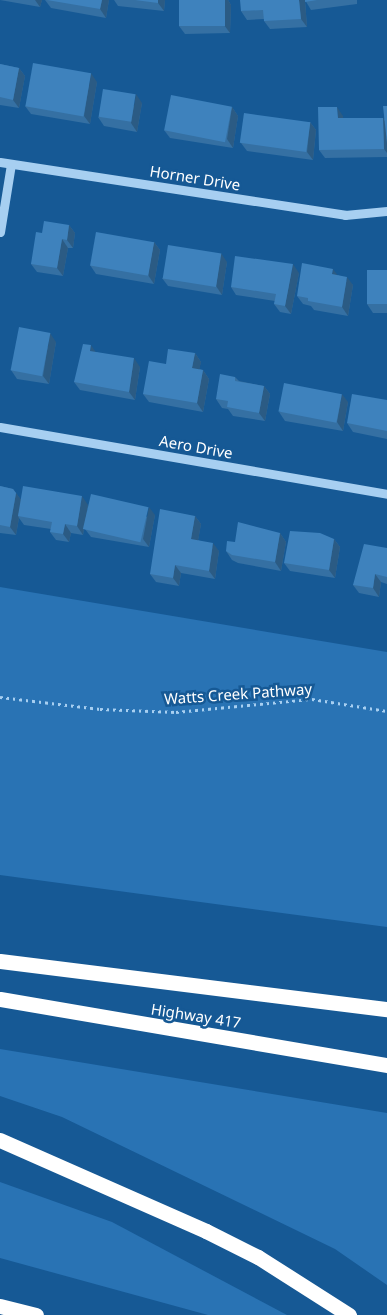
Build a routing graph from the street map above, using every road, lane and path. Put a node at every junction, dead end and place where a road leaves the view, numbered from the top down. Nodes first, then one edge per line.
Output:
1 (0, 162) edge
2 (11, 164) junction
3 (387, 211) edge
4 (0, 232) edge
5 (0, 427) edge
6 (387, 494) edge
7 (0, 697) edge
8 (387, 711) edge
9 (0, 961) edge
10 (0, 999) edge
11 (387, 1010) edge
12 (387, 1065) edge
13 (0, 1140) edge
14 (0, 1306) edge
15 (343, 1311) edge
16 (36, 1315) edge

1 - 2 street, Horner Drive
2 - 3 street, Horner Drive
2 - 4 street
5 - 6 street, Aero Drive
7 - 8 path, Watts Creek Pathway
9 - 11 highway
10 - 12 highway, Highway 417
13 - 15 highway
14 - 16 highway

